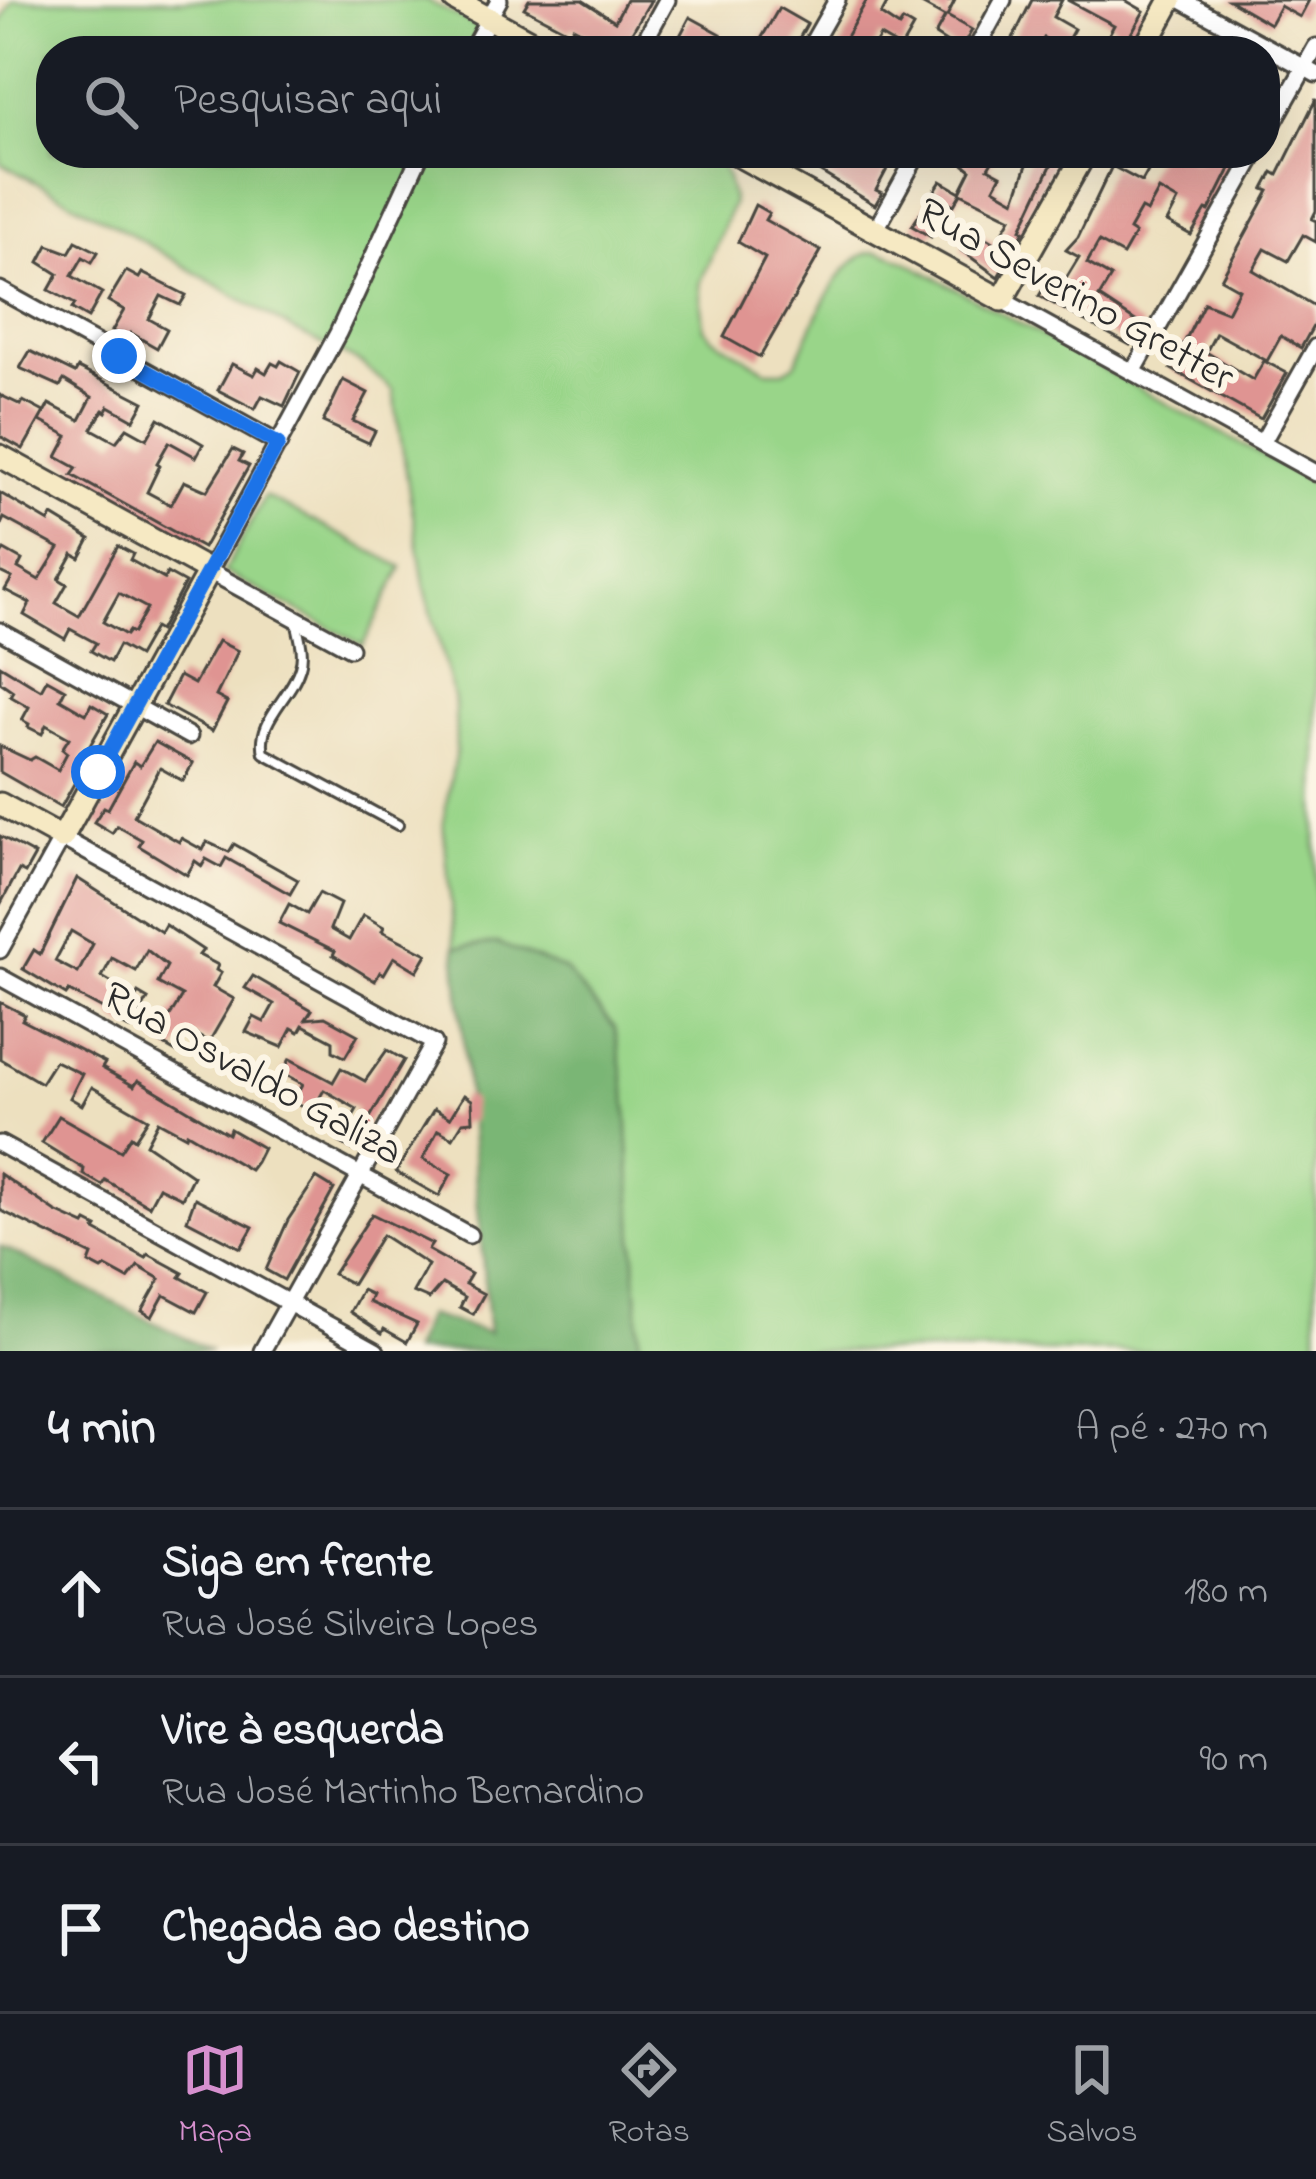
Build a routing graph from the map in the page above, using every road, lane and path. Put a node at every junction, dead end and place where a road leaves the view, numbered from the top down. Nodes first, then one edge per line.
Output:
1 (455, 0) edge
2 (668, 0) edge
3 (837, 0) edge
4 (1003, 0) edge
5 (1171, 0) edge
6 (1181, 0) edge
7 (494, 9) edge
8 (479, 36) edge
9 (529, 36) edge
10 (648, 36) edge
11 (817, 36) edge
12 (983, 36) edge
13 (1151, 36) edge
14 (1246, 36) edge
15 (1316, 47) edge
16 (1280, 54) edge
17 (1310, 71) edge
18 (1280, 115) edge
19 (414, 168) edge
20 (766, 168) edge
21 (910, 168) edge
22 (1077, 168) edge
23 (1248, 168) edge
24 (875, 230) junction
25 (0, 290) edge
26 (1002, 300) junction
27 (1316, 347) edge
28 (1133, 372) junction
29 (1262, 443) junction
30 (278, 444) junction
31 (0, 456) edge
32 (1316, 472) edge
33 (209, 571) junction
34 (296, 619) junction
35 (0, 631) edge
36 (350, 648) dead end
37 (134, 706) junction
38 (189, 736) dead end
39 (0, 803) edge
40 (398, 825) dead end
41 (62, 838) junction
42 (0, 950) edge
43 (0, 977) edge
44 (0, 1144) edge
45 (360, 1175) junction
46 (469, 1235) dead end
47 (289, 1303) junction
48 (262, 1351) edge
49 (376, 1351) edge

1 - 7 street
2 - 10 street
3 - 11 street
4 - 12 street
5 - 13 street
6 - 14 street
7 - 8 street
7 - 9 street
15 - 17 street
16 - 17 street
17 - 18 street
19 - 30 street
20 - 24 street, Rua Severino Gretter
21 - 24 street
22 - 26 street
23 - 28 street
24 - 26 street, Rua Severino Gretter
25 - 30 street
26 - 28 street, Rua Severino Gretter
27 - 29 street
28 - 29 street, Rua Severino Gretter
29 - 32 street, Rua Severino Gretter
30 - 33 street
31 - 33 street
33 - 34 street
33 - 37 street
34 - 36 street
34 - 40 lane
35 - 37 street
37 - 38 street
37 - 41 street
39 - 41 street
41 - 42 street
41 - 45 street
43 - 45 street, Rua Osvaldo Galiza
44 - 47 street
45 - 46 street, Rua Osvaldo Galiza
45 - 47 street
47 - 48 street
47 - 49 street

